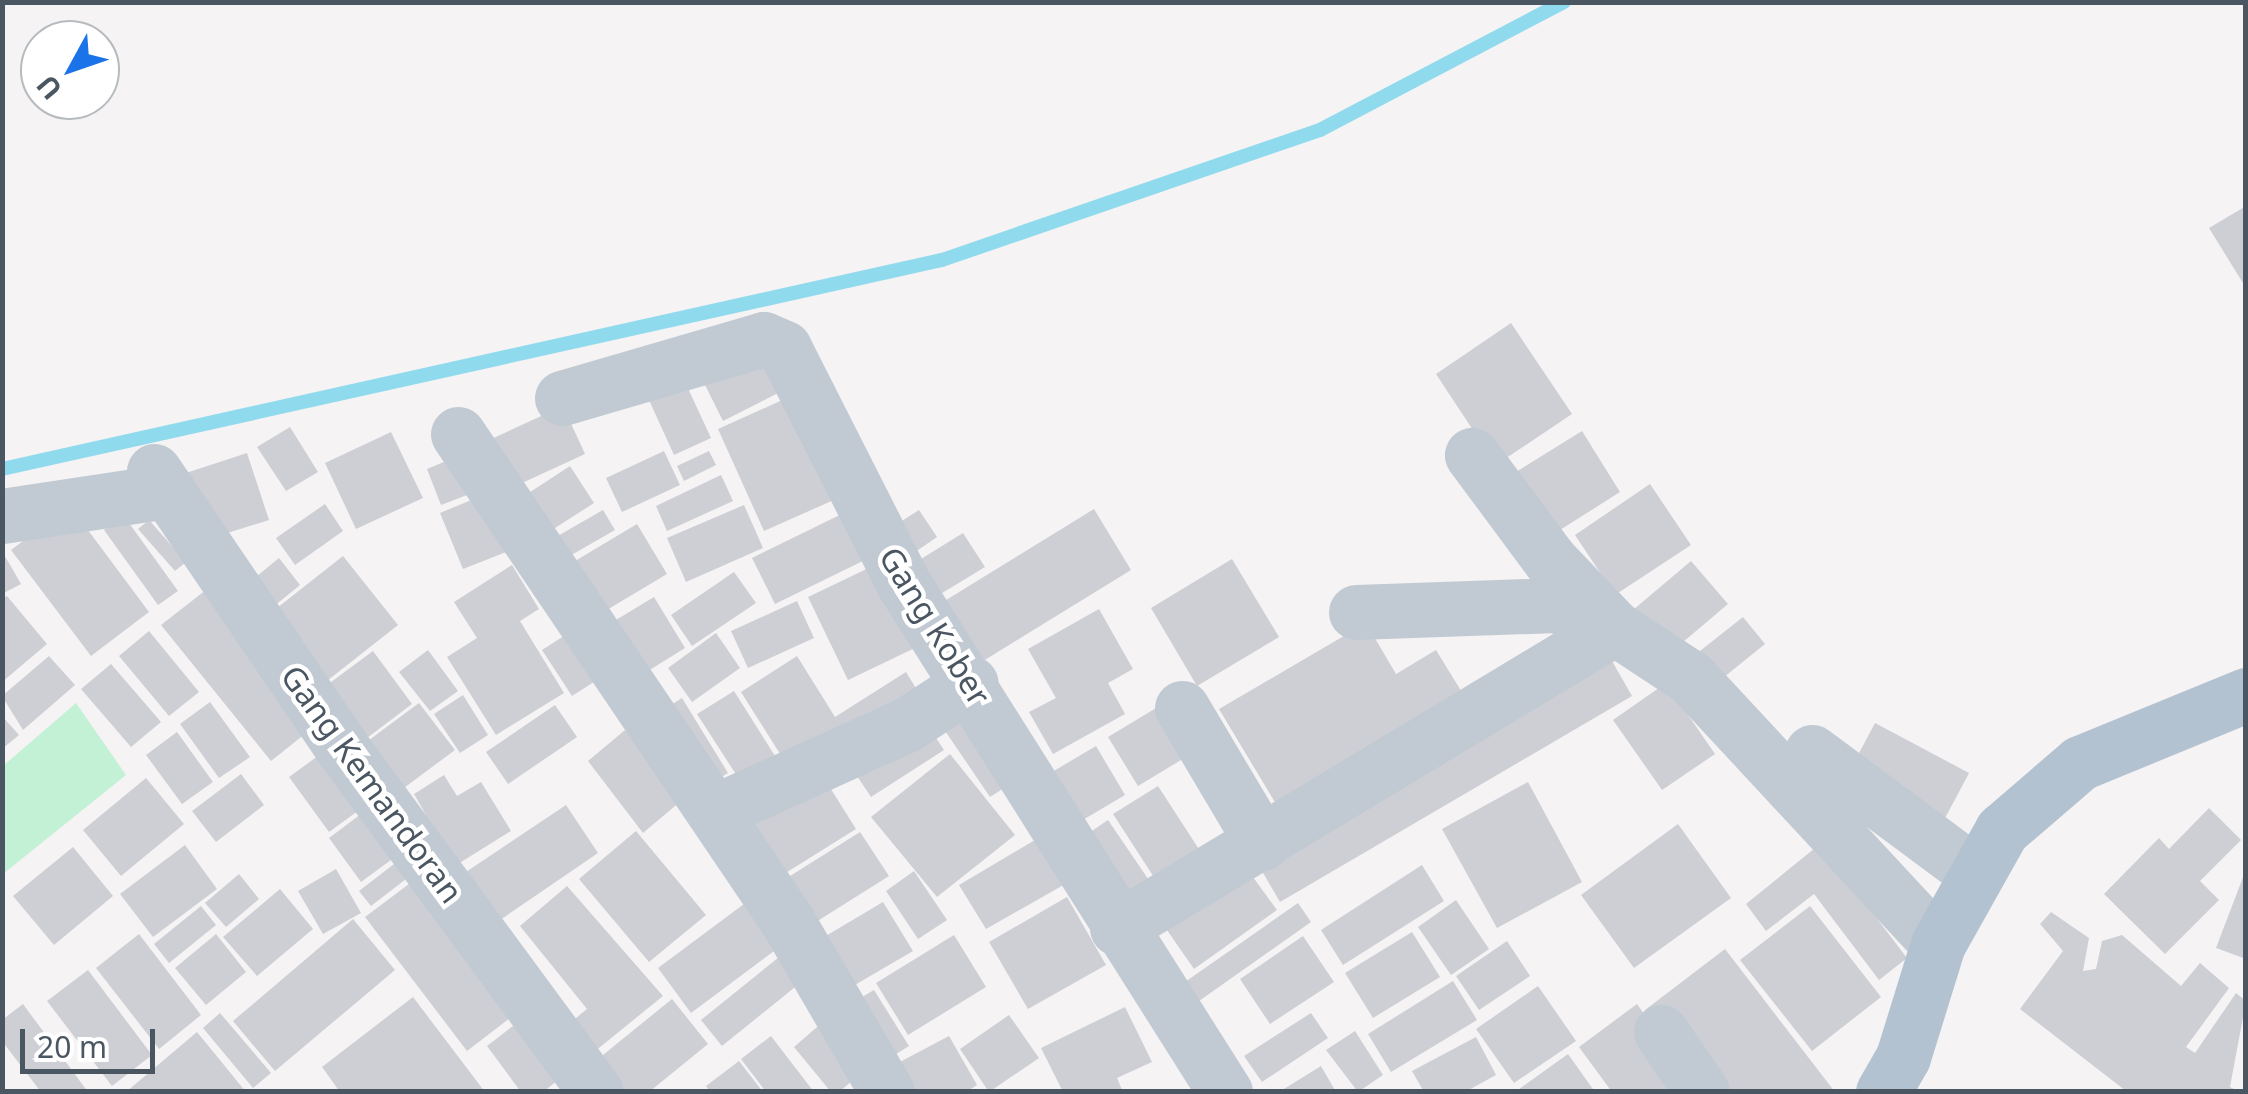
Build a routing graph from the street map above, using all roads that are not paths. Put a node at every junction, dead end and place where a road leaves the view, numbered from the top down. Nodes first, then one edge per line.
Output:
1 (562, 398) dead end
2 (458, 434) dead end
3 (1472, 455) dead end
4 (2, 516) edge
5 (1356, 612) dead end
6 (1614, 628) junction
7 (971, 683) junction
8 (2246, 695) edge
9 (1182, 708) dead end
10 (1812, 752) dead end
11 (714, 812) junction
12 (1262, 843) junction
13 (1974, 873) junction
14 (1117, 928) junction
15 (1938, 944) junction
16 (1660, 1032) dead end
17 (579, 1087) edge
18 (887, 1092) edge
19 (1225, 1092) edge
20 (1702, 1092) edge
21 (1882, 1092) edge

1 - 7 street, Gang Kober
2 - 11 street
3 - 6 street
4 - 17 street, Gang Kemandoran
5 - 6 street
6 - 12 street
6 - 15 street
7 - 11 street
7 - 14 street, Gang Kober
8 - 13 main road
9 - 12 street
10 - 13 street
11 - 18 street
12 - 14 street
13 - 15 main road
14 - 19 street, Gang Kober
15 - 21 main road
16 - 20 street

